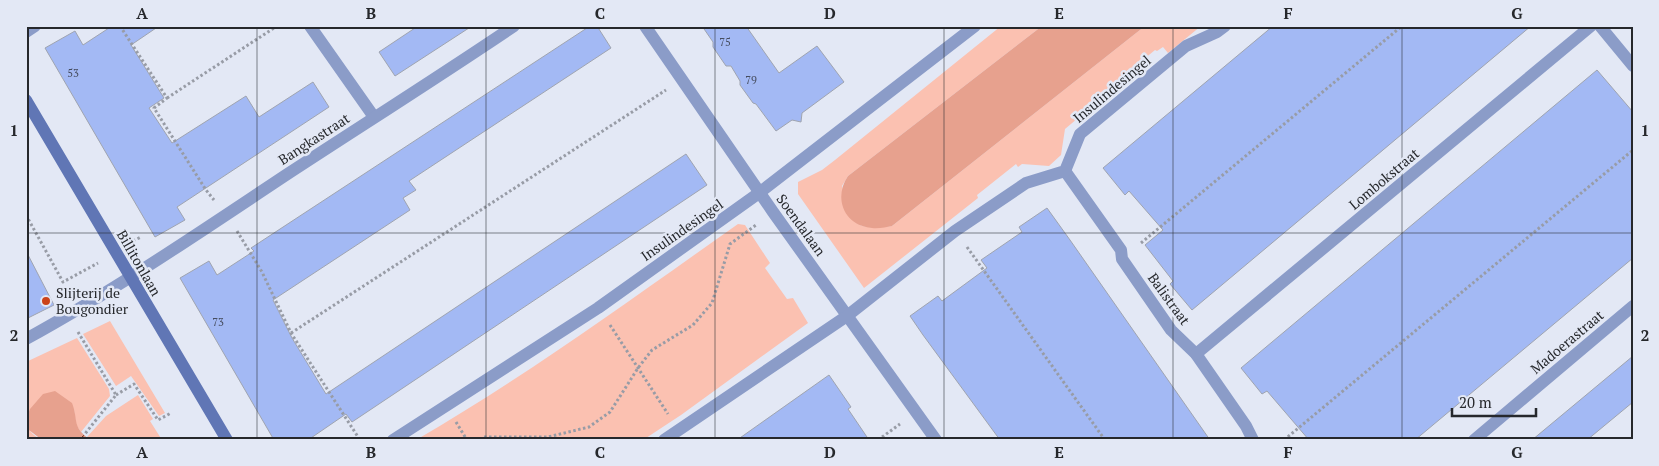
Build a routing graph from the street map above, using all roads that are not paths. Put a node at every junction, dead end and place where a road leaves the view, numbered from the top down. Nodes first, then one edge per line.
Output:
1 (35, 26) edge
2 (310, 26) edge
3 (514, 26) edge
4 (645, 26) edge
5 (1225, 26) edge
6 (1591, 26) edge
7 (1600, 26) edge
8 (970, 28) edge
9 (26, 32) edge
10 (1633, 66) edge
11 (26, 100) edge
12 (374, 117) junction
13 (1065, 171) junction
14 (759, 193) junction
15 (130, 277) junction
16 (1633, 306) edge
17 (847, 316) junction
18 (26, 338) edge
19 (1196, 354) junction
20 (226, 440) edge
21 (394, 440) edge
22 (664, 440) edge
23 (936, 440) edge
24 (1253, 440) edge
25 (1474, 440) edge

1 - 9 street
2 - 12 street
3 - 12 street, Bangkastraat
4 - 14 street, Soendalaan
5 - 13 street, Insulindesingel
6 - 19 street, Lombokstraat
7 - 10 street
8 - 14 street, Insulindesingel
11 - 15 street, Billitonlaan
12 - 15 street, Bangkastraat
13 - 17 street
13 - 19 street, Balistraat
14 - 17 street, Soendalaan
14 - 21 street, Insulindesingel
15 - 18 street, Bangkastraat
15 - 20 street, Billitonlaan
16 - 25 street, Madoerastraat
17 - 22 street
17 - 23 street, Soendalaan
19 - 24 street, Balistraat

